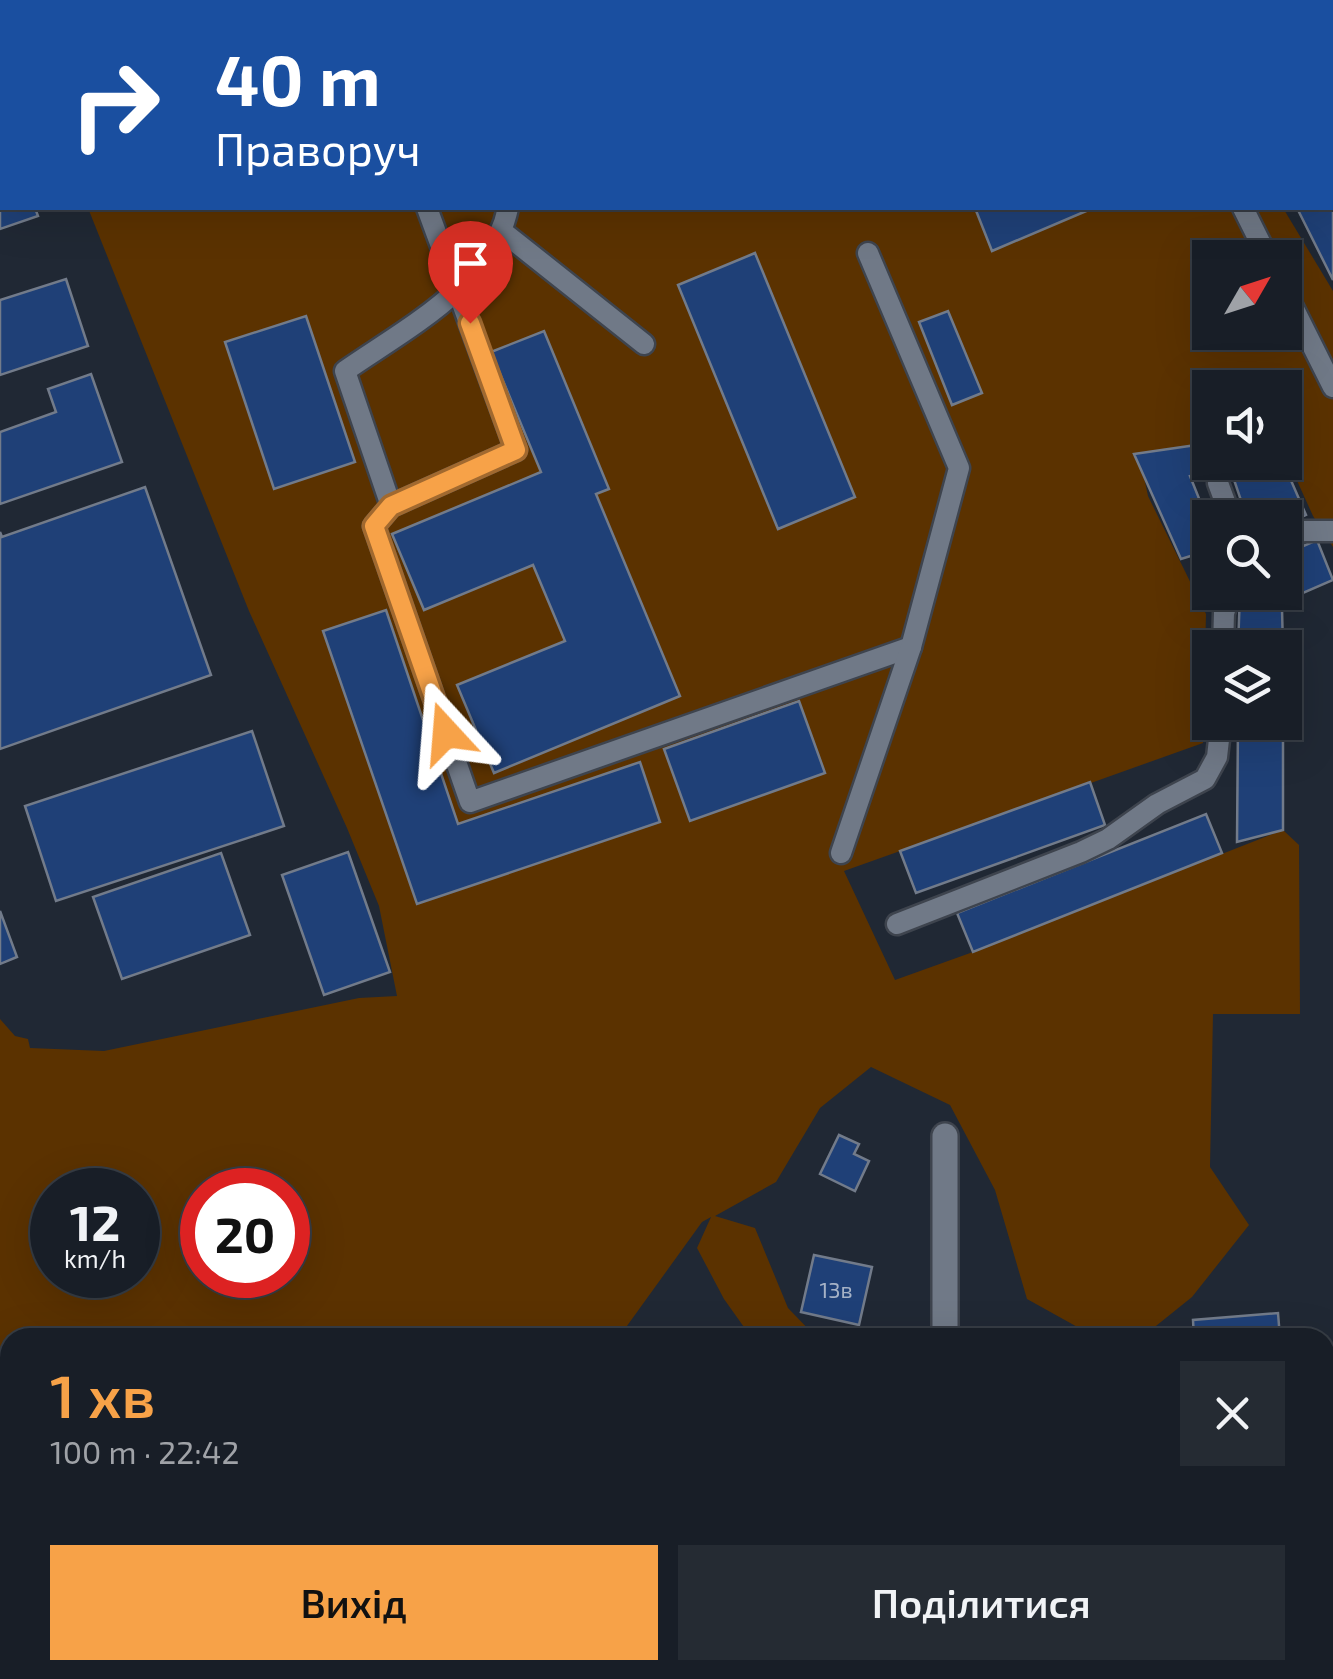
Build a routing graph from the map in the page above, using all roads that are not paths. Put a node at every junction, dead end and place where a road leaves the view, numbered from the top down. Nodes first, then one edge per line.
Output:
1 (427, 210) edge
2 (508, 210) edge
3 (1244, 210) edge
4 (503, 232) junction
5 (1259, 240) edge
6 (868, 253) dead end
7 (458, 291) junction
8 (1302, 325) edge
9 (644, 344) dead end
10 (1333, 387) edge
11 (1218, 483) dead end
12 (1224, 500) edge
13 (391, 506) junction
14 (1333, 531) edge
15 (1302, 532) edge
16 (911, 647) junction
17 (1219, 740) edge
18 (841, 853) dead end
19 (898, 924) dead end
20 (946, 1136) dead end
21 (944, 1328) edge

1 - 7 lane
2 - 4 lane
3 - 5 lane
4 - 7 lane
4 - 9 lane
6 - 16 lane
7 - 13 lane
7 - 13 lane
8 - 10 lane
11 - 12 lane
13 - 16 lane
14 - 15 lane
16 - 18 lane
17 - 19 lane
20 - 21 street

